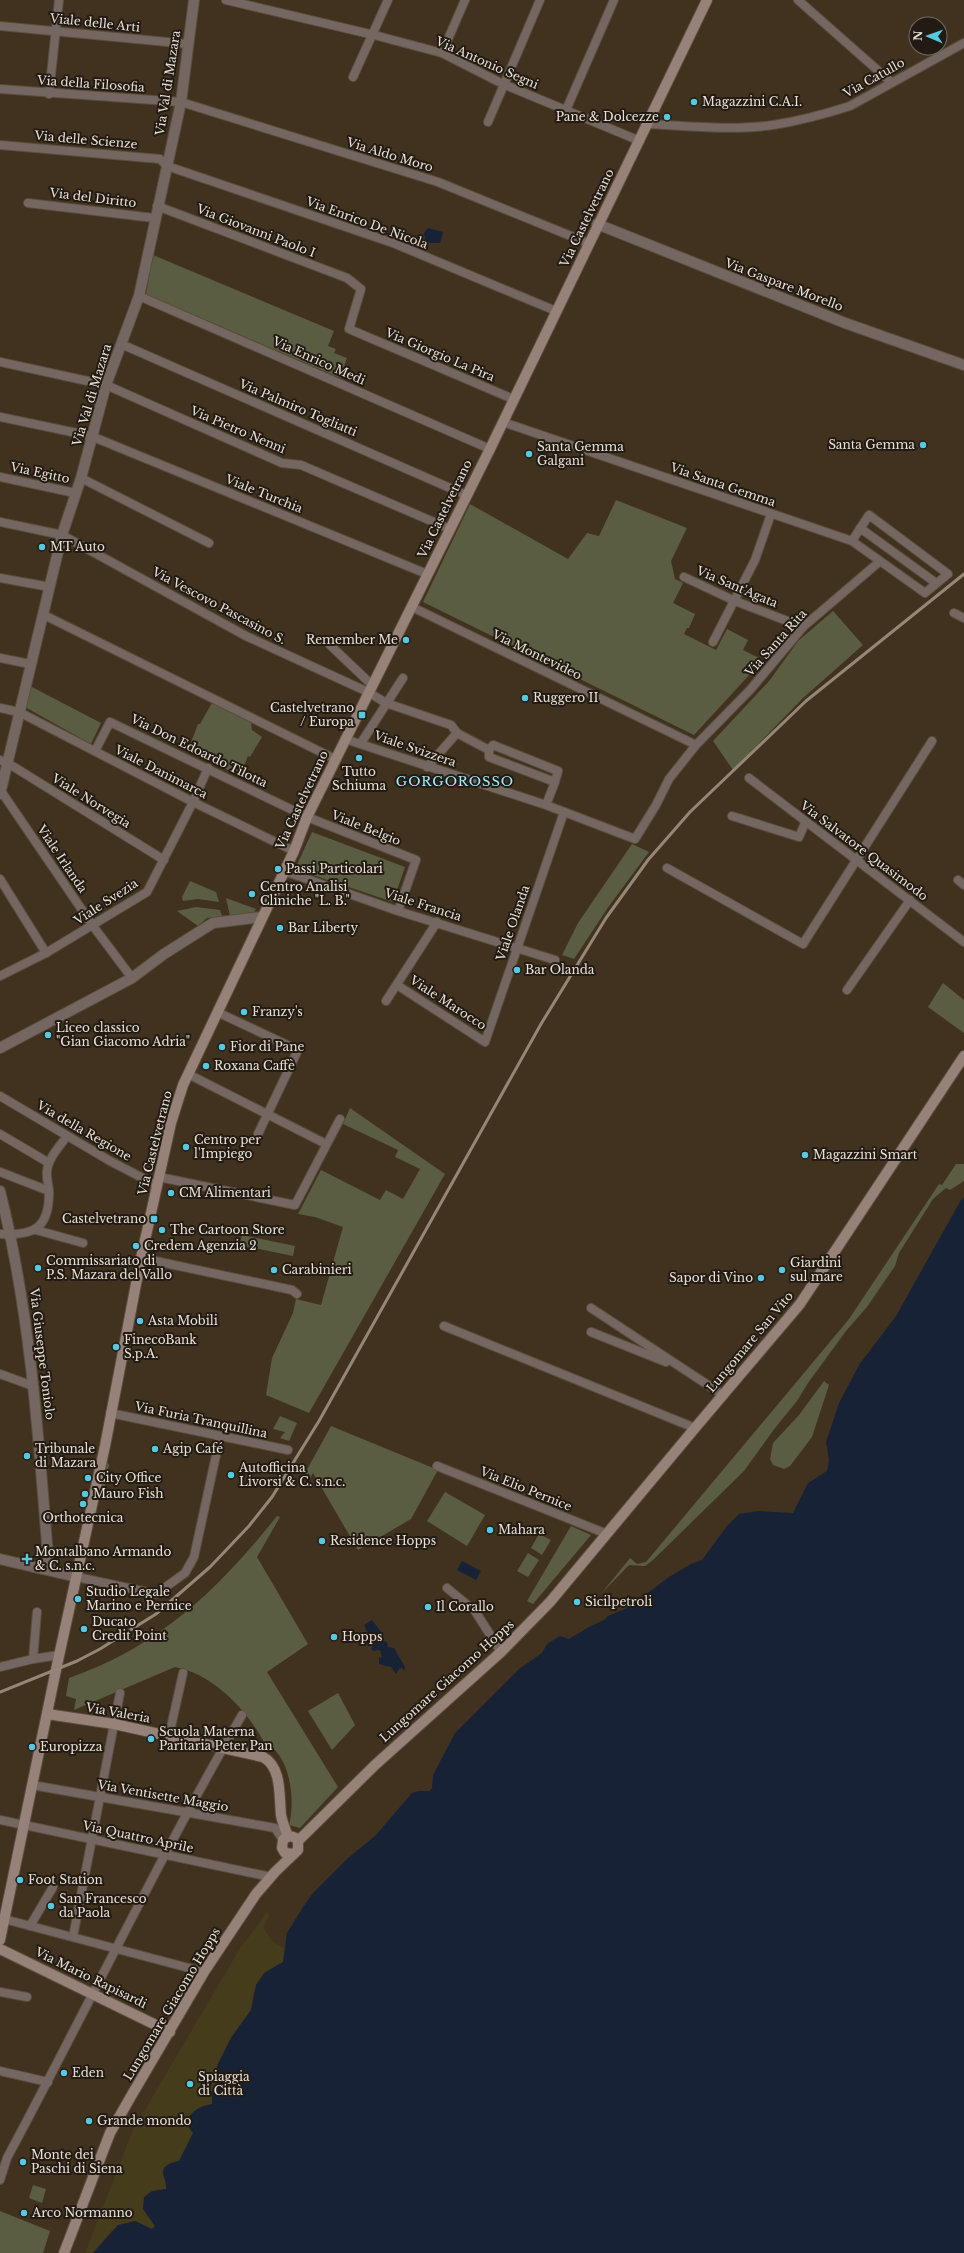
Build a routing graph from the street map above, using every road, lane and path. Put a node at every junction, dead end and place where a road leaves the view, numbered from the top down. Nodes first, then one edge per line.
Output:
1 (59, 0) edge
2 (194, 0) edge
3 (226, 0) edge
4 (388, 0) edge
5 (465, 0) edge
6 (540, 0) edge
7 (614, 0) edge
8 (707, 0) edge
9 (798, 0) edge
10 (0, 26) edge
11 (56, 31) junction
12 (374, 35) junction
13 (964, 43) edge
14 (188, 44) junction
15 (442, 53) junction
16 (353, 77) dead end
17 (891, 82) junction
18 (503, 84) junction
19 (0, 89) edge
20 (49, 94) junction
21 (181, 102) junction
22 (566, 110) junction
23 (488, 122) dead end
24 (647, 124) junction
25 (640, 140) junction
26 (0, 144) edge
27 (167, 166) junction
28 (28, 203) dead end
29 (157, 206) junction
30 (154, 218) junction
31 (597, 224) junction
32 (588, 243) junction
33 (138, 296) junction
34 (556, 311) junction
35 (357, 333) joint
36 (121, 344) junction
37 (0, 362) edge
38 (964, 365) edge
39 (106, 385) junction
40 (514, 399) junction
41 (0, 417) edge
42 (503, 422) junction
43 (92, 436) junction
44 (490, 449) junction
45 (0, 477) edge
46 (81, 478) junction
47 (75, 493) junction
48 (466, 495) junction
49 (771, 514) junction
50 (0, 522) edge
51 (860, 528) junction
52 (450, 529) junction
53 (62, 535) junction
54 (852, 541) junction
55 (209, 543) dead end
56 (878, 562) junction
57 (427, 574) junction
58 (684, 577) dead end
59 (0, 578) edge
60 (936, 583) junction
61 (50, 587) junction
62 (735, 600) junction
63 (412, 607) junction
64 (954, 613) dead end
65 (44, 615) junction
66 (964, 618) edge
67 (803, 627) junction
68 (713, 642) dead end
69 (330, 645) dead end
70 (0, 658) edge
71 (30, 664) junction
72 (403, 678) dead end
73 (370, 688) junction
74 (386, 703) junction
75 (0, 708) edge
76 (18, 712) junction
77 (457, 733) junction
78 (345, 740) junction
79 (932, 741) dead end
80 (361, 743) junction
81 (696, 745) junction
82 (489, 750) junction
83 (96, 751) junction
84 (336, 759) junction
85 (3, 761) edge
86 (427, 767) junction
87 (208, 768) junction
88 (749, 778) dead end
89 (555, 782) junction
90 (0, 793) edge
91 (193, 802) junction
92 (546, 805) junction
93 (564, 812) junction
94 (732, 816) dead end
95 (307, 818) junction
96 (805, 823) junction
97 (635, 839) joint
98 (294, 851) junction
99 (164, 860) junction
100 (856, 860) junction
101 (666, 868) dead end
102 (284, 871) junction
103 (0, 879) edge
104 (910, 900) junction
105 (398, 910) junction
106 (261, 917) junction
107 (437, 922) junction
108 (93, 926) junction
109 (964, 942) edge
110 (518, 948) junction
111 (46, 953) junction
112 (555, 960) dead end
113 (0, 976) edge
114 (132, 978) junction
115 (398, 985) junction
116 (847, 990) dead end
117 (386, 1001) dead end
118 (217, 1012) junction
119 (485, 1042) joint
120 (0, 1048) edge
121 (964, 1056) edge
122 (188, 1074) junction
123 (0, 1096) edge
124 (268, 1114) junction
125 (340, 1119) dead end
126 (0, 1134) edge
127 (258, 1134) dead end
128 (67, 1136) junction
129 (326, 1144) junction
130 (49, 1164) junction
131 (0, 1172) edge
132 (158, 1182) junction
133 (0, 1191) edge
134 (49, 1191) junction
135 (36, 1230) junction
136 (0, 1234) edge
137 (11, 1235) junction
138 (83, 1243) dead end
139 (141, 1258) junction
140 (297, 1294) dead end
141 (591, 1308) dead end
142 (444, 1326) dead end
143 (591, 1332) dead end
144 (681, 1368) junction
145 (0, 1374) edge
146 (33, 1386) junction
147 (722, 1394) junction
148 (110, 1414) junction
149 (694, 1428) junction
150 (220, 1437) junction
151 (288, 1450) dead end
152 (437, 1466) dead end
153 (607, 1534) junction
154 (0, 1559) edge
155 (49, 1570) junction
156 (77, 1576) junction
157 (447, 1588) dead end
158 (37, 1612) dead end
159 (501, 1652) junction
160 (33, 1658) junction
161 (59, 1658) junction
162 (0, 1667) edge
163 (183, 1673) dead end
164 (120, 1692) dead end
165 (47, 1714) junction
166 (242, 1715) dead end
167 (114, 1724) junction
168 (169, 1736) junction
169 (223, 1748) junction
170 (32, 1784) junction
171 (101, 1798) junction
172 (189, 1812) junction
173 (0, 1820) edge
174 (24, 1824) junction
175 (91, 1840) junction
176 (284, 1841) junction
177 (298, 1841) junction
178 (294, 1854) junction
179 (166, 1855) junction
180 (273, 1874) junction
181 (53, 1887) dead end
182 (4, 1920) junction
183 (30, 1926) junction
184 (73, 1937) junction
185 (0, 1940) edge
186 (116, 1948) junction
187 (0, 1949) edge
188 (204, 1972) junction
189 (0, 1992) edge
190 (94, 1994) junction
191 (27, 1997) dead end
192 (170, 2032) junction
193 (0, 2071) edge
194 (48, 2082) junction
195 (0, 2180) edge
196 (64, 2253) edge

1 - 11 street
2 - 14 street, Via Val di Mazara
3 - 12 street, Via Antonio Segni
4 - 12 street
5 - 15 street
6 - 18 street
7 - 22 street
8 - 24 main road, Via Castelvetrano
9 - 17 street
10 - 11 street, Viale delle Arti
11 - 14 street, Viale delle Arti
11 - 20 street
12 - 15 street, Via Antonio Segni
12 - 16 street
13 - 17 street, Via Catullo
14 - 21 street, Via Val di Mazara
15 - 18 street, Via Antonio Segni
17 - 24 street, Via Catullo
18 - 22 street, Via Antonio Segni
18 - 23 street
19 - 20 street, Via della Filosofia
20 - 21 street, Via della Filosofia
21 - 27 street, Via Val di Mazara
21 - 32 street, Via Aldo Moro
22 - 25 street, Via Antonio Segni
24 - 25 main road, Via Castelvetrano
25 - 31 main road, Via Castelvetrano
26 - 27 street, Via delle Scienze
27 - 29 street, Via Val di Mazara
27 - 34 street, Via Enrico De Nicola
28 - 30 street, Via del Diritto
29 - 30 street, Via Val di Mazara
29 - 35 street, Via Giovanni Paolo I
30 - 33 street, Via Val di Mazara
31 - 32 main road, Via Castelvetrano
31 - 38 street, Via Gaspare Morello
32 - 34 main road, Via Castelvetrano
33 - 36 street, Via Val di Mazara
33 - 44 street, Via Enrico Medi
34 - 40 main road, Via Castelvetrano
35 - 40 street, Via Giorgio La Pira
36 - 39 street, Via Val di Mazara
36 - 48 street, Via Palmiro Togliatti
37 - 39 street, Via Pietro Nenni
39 - 43 street, Via Val di Mazara
39 - 52 street, Via Pietro Nenni
40 - 42 main road, Via Castelvetrano
41 - 43 street, Viale Turchia
42 - 44 main road, Via Castelvetrano
42 - 49 street, Via Santa Gemma
43 - 46 street, Via Val di Mazara
43 - 57 street, Viale Turchia
44 - 48 main road, Via Castelvetrano
45 - 47 street, Via Egitto
46 - 47 street, Via Val di Mazara
46 - 55 street
47 - 53 street, Via Val di Mazara
48 - 52 main road, Via Castelvetrano
49 - 54 street, Via Santa Gemma
49 - 62 street
50 - 53 street, Via Vescovo Pascasino S.
51 - 54 street
51 - 60 street
51 - 60 street
52 - 57 main road, Via Castelvetrano
53 - 61 street, Via Val di Mazara
53 - 73 street, Via Vescovo Pascasino S.
54 - 56 street, Via Santa Gemma
56 - 60 street, Via Santa Gemma
56 - 67 street, Via Santa Rita
57 - 63 main road, Via Castelvetrano
58 - 62 street, Via Sant'Agata
59 - 61 street
61 - 65 street, Via Val di Mazara
62 - 67 street, Via Sant'Agata
62 - 68 street
63 - 73 main road, Via Castelvetrano
63 - 81 street, Via Montevideo
64 - 66 street
65 - 71 street, Via Val di Mazara
65 - 84 street
67 - 81 street, Via Santa Rita
69 - 73 street
70 - 71 street
71 - 76 street, Via Val di Mazara
72 - 74 street
73 - 74 street
73 - 78 main road, Via Castelvetrano
74 - 77 street
74 - 80 street
75 - 76 street, Viale Danimarca
76 - 83 street, Viale Danimarca
76 - 85 street, Via Val di Mazara
77 - 82 street
77 - 86 street
78 - 80 street, Viale Svizzera
78 - 84 main road, Via Castelvetrano
79 - 100 street
80 - 86 street, Viale Svizzera
81 - 97 street, Via Santa Rita
82 - 89 street
82 - 89 street
83 - 87 street, Via Don Edoardo Tilotta
83 - 91 street, Viale Danimarca
84 - 95 main road, Via Castelvetrano
85 - 90 street, Via Val di Mazara
85 - 99 street, Viale Norvegia
86 - 92 street, Viale Svizzera
87 - 91 street, Viale Svezia
87 - 95 street, Via Don Edoardo Tilotta
88 - 96 street, Via Salvatore Quasimodo
89 - 92 street
90 - 108 street, Viale Irlanda
91 - 98 street, Viale Danimarca
91 - 99 street, Viale Svezia
92 - 93 street, Viale Svizzera
93 - 97 street, Viale Svizzera
93 - 110 street, Viale Olanda
94 - 96 street
95 - 98 main road, Via Castelvetrano
95 - 105 street, Viale Belgio
96 - 100 street, Via Salvatore Quasimodo
98 - 102 main road, Via Castelvetrano
99 - 108 street, Viale Svezia
100 - 101 street
100 - 104 street, Via Salvatore Quasimodo
102 - 105 street, Viale Francia
102 - 106 main road, Via Castelvetrano
103 - 111 street
104 - 109 street, Via Salvatore Quasimodo
104 - 116 street
105 - 107 street, Viale Francia
106 - 114 street
106 - 118 main road, Via Castelvetrano
107 - 110 street, Viale Francia
107 - 115 street
108 - 111 street, Viale Svezia
108 - 114 street, Viale Irlanda
110 - 112 street, Viale Francia
110 - 119 street, Viale Olanda
111 - 113 street, Viale Svezia
114 - 120 street
115 - 117 street
115 - 119 street, Viale Marocco
118 - 122 main road, Via Castelvetrano
118 - 124 street
121 - 147 main road, Lungomare San Vito
122 - 124 street
122 - 132 main road, Via Castelvetrano
123 - 128 street, Via della Regione
124 - 127 street
124 - 129 street
125 - 129 street
126 - 130 street
128 - 130 street
128 - 132 street, Via della Regione
129 - 132 street, Via della Regione
130 - 134 street
131 - 134 street
132 - 139 main road, Via Castelvetrano
133 - 137 street, Via Giuseppe Toniolo
134 - 135 street
135 - 137 street
135 - 138 street
136 - 137 street
137 - 146 street, Via Giuseppe Toniolo
139 - 140 street
139 - 148 main road, Via Castelvetrano
141 - 144 street
142 - 149 street
143 - 144 street
144 - 147 street
145 - 146 street
146 - 155 street, Via Giuseppe Toniolo
147 - 149 main road, Lungomare San Vito
148 - 150 street, Via Furia Tranquillina
148 - 156 main road, Via Castelvetrano
149 - 153 main road, Lungomare San Vito
150 - 151 street, Via Furia Tranquillina
150 - 156 street
152 - 153 street, Via Elio Pernice
153 - 159 main road, Lungomare Giacomo Hopps
154 - 155 street
155 - 156 street
156 - 161 main road, Via Castelvetrano
157 - 159 street
158 - 160 street
159 - 177 main road, Lungomare Giacomo Hopps
160 - 161 street
160 - 162 street
161 - 165 main road, Via Castelvetrano
163 - 168 street
164 - 167 street
165 - 167 main road, Via Valeria
165 - 170 main road, Via Castelvetrano
166 - 169 street
167 - 168 main road, Via Valeria
167 - 171 street
168 - 169 main road, Via Valeria
169 - 172 street
169 - 176 main road, Via Valeria
170 - 171 street, Via Ventisette Maggio
170 - 174 main road, Via Castelvetrano
171 - 172 street, Via Ventisette Maggio
171 - 175 street
172 - 176 street, Via Ventisette Maggio
172 - 179 street
173 - 174 street, Via Quattro Aprile
174 - 175 street, Via Quattro Aprile
174 - 182 main road, Via Castelvetrano
175 - 179 street, Via Quattro Aprile
175 - 184 street
176 - 177 main road
176 - 178 main road
176 - 180 main road, Lungomare Giacomo Hopps
177 - 178 main road
178 - 180 main road, Lungomare Giacomo Hopps
179 - 180 street, Via Quattro Aprile
179 - 186 street
180 - 188 main road, Lungomare Giacomo Hopps
181 - 183 street
182 - 183 street
182 - 185 main road, Via Castelvetrano
183 - 184 street
184 - 186 street
186 - 188 street
186 - 190 street
187 - 190 main road, Via Mario Rapisardi
188 - 192 main road, Lungomare Giacomo Hopps
189 - 191 street
190 - 192 main road, Via Mario Rapisardi
190 - 194 street
192 - 196 main road, Lungomare Giacomo Hopps
193 - 194 street
194 - 195 street

